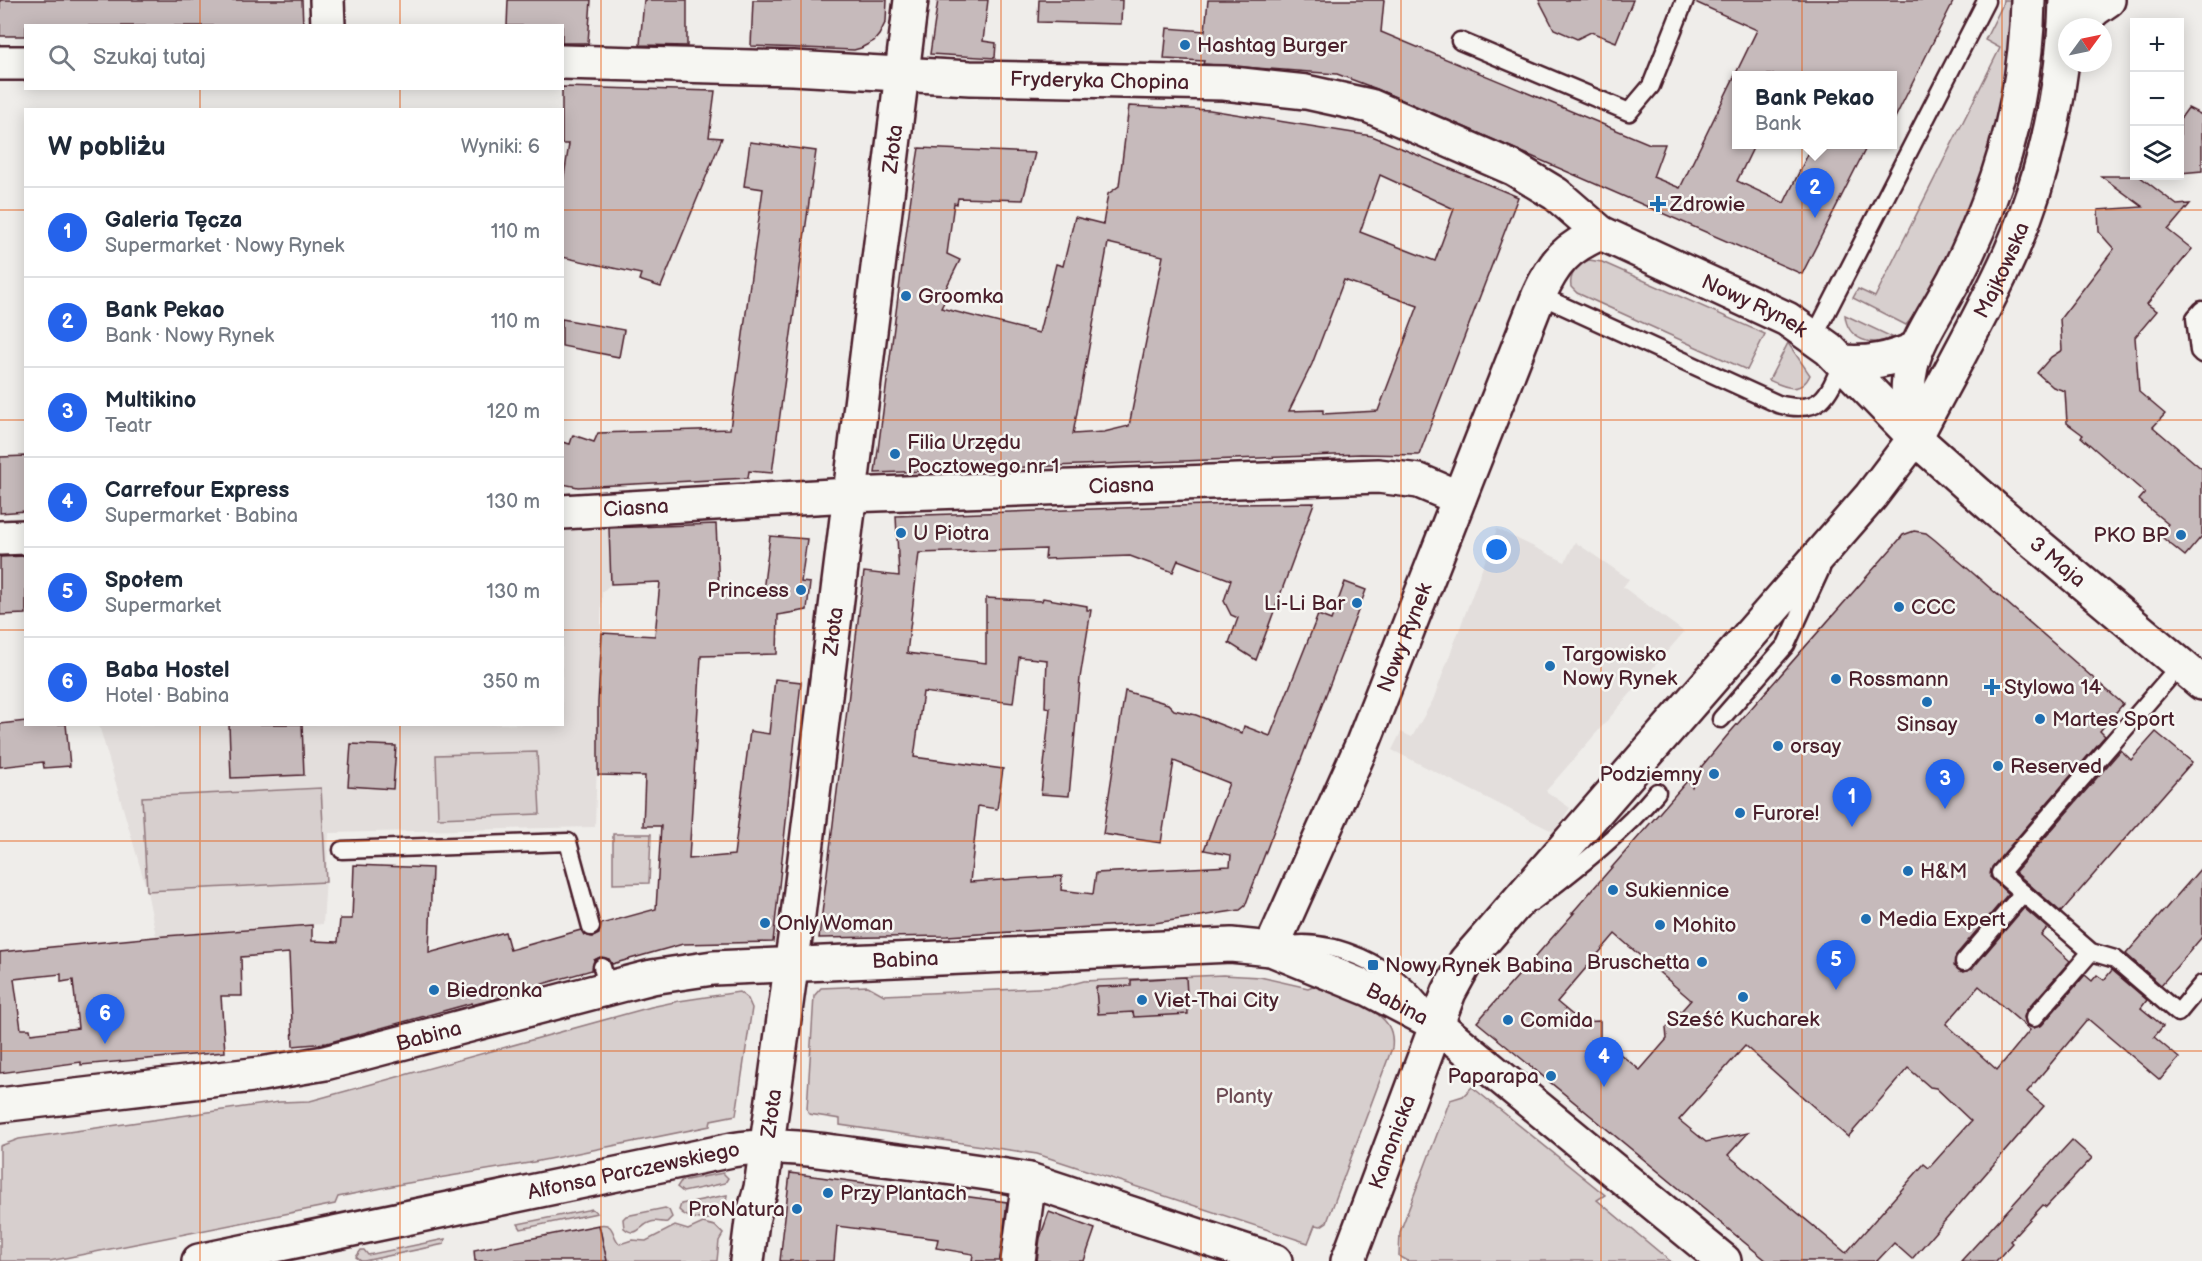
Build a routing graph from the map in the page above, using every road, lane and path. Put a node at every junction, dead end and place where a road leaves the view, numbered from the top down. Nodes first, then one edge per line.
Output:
1 (327, 0) edge
2 (911, 0) edge
3 (1685, 0) edge
4 (2028, 0) edge
5 (2066, 0) edge
6 (2108, 0) edge
7 (1986, 1) edge
8 (2068, 18) edge
9 (2088, 18) edge
10 (328, 24) edge
11 (1460, 41) dead end
12 (564, 62) edge
13 (0, 63) edge
14 (24, 63) edge
15 (2061, 72) edge
16 (902, 76) junction
17 (1601, 233) junction
18 (1539, 295) junction
19 (2202, 310) edge
20 (1814, 337) junction
21 (1915, 349) junction
22 (2202, 354) edge
23 (1842, 362) junction
24 (1915, 438) junction
25 (849, 495) junction
26 (1459, 498) junction
27 (564, 512) edge
28 (1839, 533) junction
29 (24, 537) edge
30 (0, 538) edge
31 (2191, 674) edge
32 (1721, 719) dead end
33 (1658, 792) dead end
34 (342, 850) dead end
35 (2023, 893) junction
36 (591, 927) dead end
37 (1478, 945) junction
38 (1270, 949) junction
39 (2091, 952) junction
40 (1964, 962) dead end
41 (791, 964) junction
42 (2202, 984) edge
43 (2034, 1018) dead end
44 (1436, 1024) junction
45 (0, 1105) edge
46 (766, 1146) junction
47 (1029, 1180) junction
48 (308, 1250) edge
49 (199, 1261) edge
50 (747, 1261) edge
51 (1018, 1261) edge
52 (1275, 1261) edge
53 (1348, 1261) edge
54 (1724, 1261) edge

1 - 10 street
2 - 16 street, Złota
3 - 11 lane
4 - 21 street, Majkowska
5 - 8 street, Majkowska
6 - 9 street
7 - 20 lane
12 - 16 street, Fryderyka Chopina
13 - 14 street
15 - 24 street, Majkowska
16 - 17 street, Fryderyka Chopina
16 - 25 street, Złota
17 - 18 street, Nowy Rynek
17 - 20 street, Nowy Rynek
18 - 23 lane
18 - 26 street, Nowy Rynek
19 - 22 lane
20 - 23 street, Nowy Rynek
21 - 23 street
21 - 24 street, Majkowska
23 - 24 street, Nowy Rynek
24 - 28 street
24 - 31 street, 3 Maja
25 - 26 street, Ciasna
25 - 27 street, Ciasna
25 - 41 street, Złota
26 - 38 street, Nowy Rynek
28 - 32 lane
28 - 37 street
29 - 30 street
31 - 35 lane
33 - 37 lane
34 - 36 lane
35 - 39 lane
35 - 40 lane
37 - 44 street
38 - 41 street, Babina
38 - 44 street, Babina
39 - 42 lane
39 - 43 lane
41 - 45 street, Babina
41 - 46 street, Złota
44 - 53 street, Kanonicka
44 - 54 street, Babina
46 - 47 street, Alfonsa Parczewskiego
46 - 48 street, Alfonsa Parczewskiego
46 - 50 street, Złota
47 - 51 street
47 - 52 street, Alfonsa Parczewskiego
48 - 49 street, Alfonsa Parczewskiego

